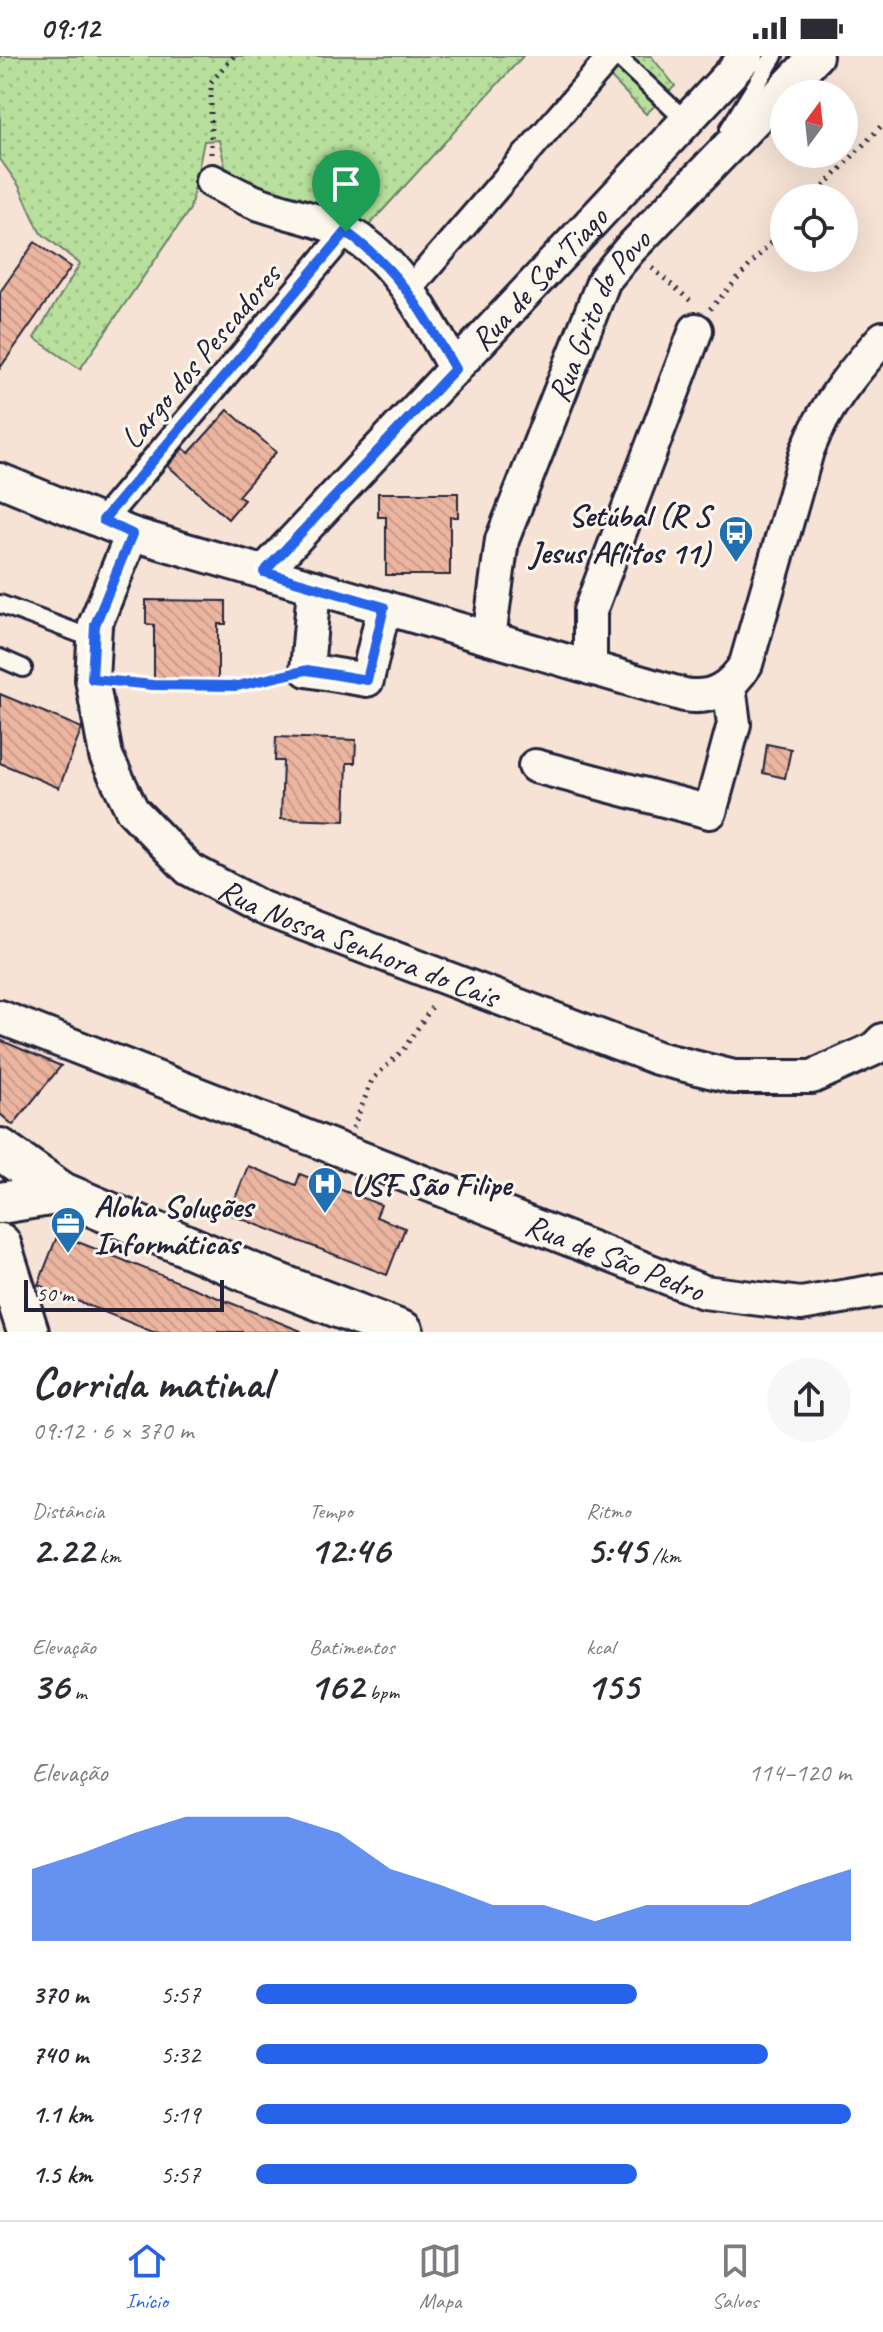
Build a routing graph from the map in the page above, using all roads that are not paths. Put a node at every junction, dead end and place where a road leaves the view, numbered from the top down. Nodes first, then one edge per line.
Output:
1 (614, 56) edge
2 (747, 56) edge
3 (774, 56) edge
4 (816, 56) edge
5 (686, 121) junction
6 (701, 175) junction
7 (212, 181) road end
8 (346, 232) junction
9 (408, 291) junction
10 (701, 322) road end
11 (883, 338) edge
12 (455, 369) junction
13 (0, 480) edge
14 (118, 527) junction
15 (264, 572) junction
16 (314, 587) junction
17 (0, 604) edge
18 (384, 607) junction
19 (489, 638) junction
20 (94, 639) junction
21 (0, 658) edge
22 (23, 668) dead end
23 (590, 668) junction
24 (729, 686) junction
25 (535, 766) dead end
26 (0, 1017) edge
27 (883, 1040) edge
28 (7, 1161) edge
29 (62, 1193) junction
30 (0, 1203) edge
31 (0, 1244) edge
32 (883, 1290) edge
33 (0, 1292) edge
34 (26, 1332) edge
35 (403, 1332) edge

1 - 5 lane
1 - 9 street
2 - 5 street, Rua de San'Tiago
3 - 6 lane
4 - 6 street, Rua Grito do Povo
5 - 12 street, Rua de San'Tiago
6 - 19 street, Rua Grito do Povo
7 - 8 street
8 - 9 street
8 - 14 street, Largo dos Pescadores
9 - 12 street
10 - 23 street
11 - 24 street
12 - 15 street, Rua de San'Tiago
13 - 14 street
14 - 15 street
14 - 20 street, Rua Nossa Senhora do Cais
15 - 16 street
16 - 18 street
16 - 18 street
17 - 20 lane
18 - 19 street
19 - 23 street
20 - 27 street, Rua Nossa Senhora do Cais
21 - 22 lane
23 - 24 street
24 - 25 street
26 - 32 street, Rua de São Pedro
28 - 29 street
29 - 30 street
29 - 35 street
31 - 34 street
33 - 34 street

